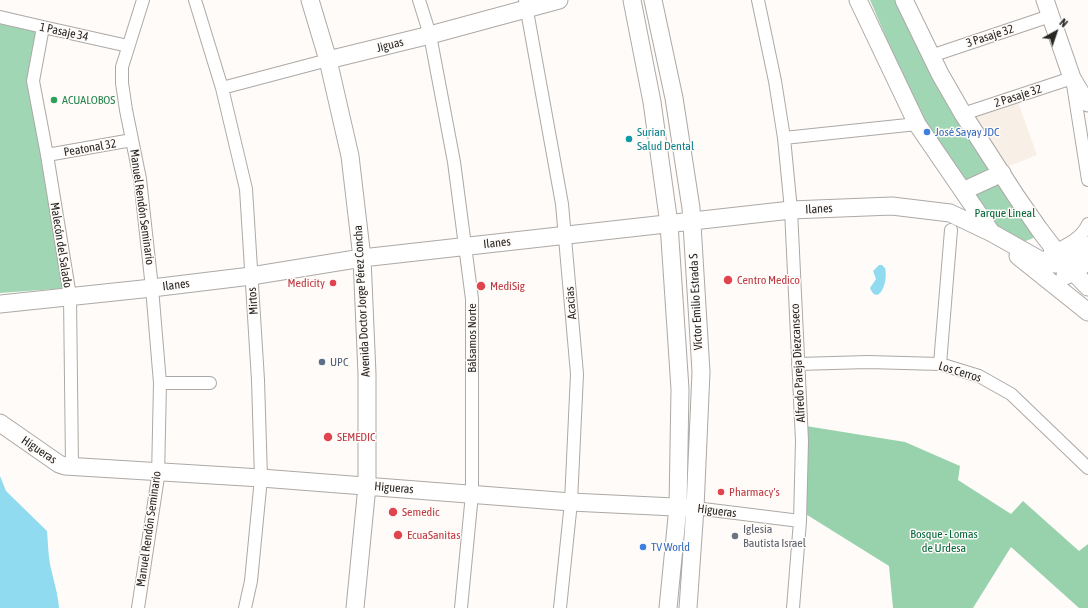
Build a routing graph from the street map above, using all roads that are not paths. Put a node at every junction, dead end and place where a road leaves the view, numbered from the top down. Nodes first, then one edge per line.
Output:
1 (143, 0) edge
2 (195, 0) edge
3 (310, 0) edge
4 (419, 0) edge
5 (559, 0) edge
6 (632, 0) edge
7 (653, 0) edge
8 (758, 0) edge
9 (858, 0) edge
10 (904, 0) edge
11 (1045, 0) edge
12 (526, 4) edge
13 (1050, 16) junction
14 (0, 17) edge
15 (43, 27) junction
16 (430, 35) junction
17 (128, 46) junction
18 (931, 56) junction
19 (328, 60) junction
20 (1072, 78) junction
21 (222, 88) junction
22 (674, 98) junction
23 (652, 102) junction
24 (1088, 103) edge
25 (963, 114) junction
26 (917, 124) junction
27 (784, 138) junction
28 (132, 140) junction
29 (47, 155) junction
30 (1002, 173) junction
31 (1088, 180) edge
32 (963, 191) junction
33 (791, 210) junction
34 (950, 213) junction
35 (692, 221) junction
36 (669, 224) junction
37 (1088, 224) edge
38 (951, 230) dead end
39 (992, 233) junction
40 (565, 235) junction
41 (1088, 245) edge
42 (466, 246) junction
43 (362, 258) junction
44 (1088, 261) edge
45 (1038, 266) junction
46 (1063, 270) junction
47 (251, 276) junction
48 (1088, 287) edge
49 (152, 288) junction
50 (70, 296) junction
51 (0, 305) edge
52 (1088, 312) edge
53 (798, 364) junction
54 (940, 364) junction
55 (701, 372) junction
56 (679, 373) junction
57 (160, 383) junction
58 (210, 383) dead end
59 (0, 423) edge
60 (72, 466) junction
61 (1088, 468) edge
62 (158, 471) junction
63 (261, 478) junction
64 (367, 486) junction
65 (472, 494) junction
66 (572, 502) junction
67 (678, 507) junction
68 (695, 508) junction
69 (800, 521) junction
70 (138, 608) edge
71 (245, 608) edge
72 (355, 608) edge
73 (461, 608) edge
74 (560, 608) edge
75 (668, 608) edge
76 (688, 608) edge
77 (794, 608) edge

1 - 17 street, Manuel Rendón Seminario
2 - 21 street, Mirtos
3 - 19 street, Avenida Doctor Jorge Pérez Concha
4 - 16 street, Bálsamos Norte
5 - 12 street, Jiguas
6 - 23 street, Víctor Emilio Estrada S
7 - 22 street, Víctor Emilio Estrada S
8 - 27 street, Alfredo Pareja Diezcanseco
9 - 26 street
10 - 18 street
11 - 13 street
12 - 16 street, Jiguas
12 - 40 street, Acacias
13 - 18 street, 3 Pasaje 32
13 - 20 street
14 - 15 street, 1 Pasaje 34
15 - 17 street, 1 Pasaje 34
15 - 29 street, Malecón del Salado
16 - 19 street, Jiguas
16 - 42 street, Bálsamos Norte
17 - 28 street, Manuel Rendón Seminario
18 - 25 street
19 - 21 street, Jiguas
19 - 43 street, Avenida Doctor Jorge Pérez Concha
20 - 24 street
20 - 25 street, 2 Pasaje 32
20 - 31 street
21 - 47 street, Mirtos
22 - 23 street
22 - 35 street, Víctor Emilio Estrada S
23 - 36 street, Víctor Emilio Estrada S
25 - 30 street
26 - 27 street
26 - 32 street
27 - 33 street, Alfredo Pareja Diezcanseco
28 - 29 street, Peatonal 32
28 - 49 street, Manuel Rendón Seminario
29 - 50 street, Malecón del Salado
30 - 32 street
30 - 46 street
32 - 34 street
32 - 39 street
33 - 34 street, Ilanes
33 - 35 street, Ilanes
33 - 53 street, Alfredo Pareja Diezcanseco
34 - 39 street, Ilanes
35 - 36 street, Ilanes
35 - 55 street, Víctor Emilio Estrada S
36 - 40 street, Ilanes
36 - 56 street, Víctor Emilio Estrada S
37 - 46 street
38 - 54 street
39 - 45 street, Ilanes
40 - 42 street, Ilanes
40 - 66 street, Acacias
41 - 46 street
42 - 43 street, Ilanes
42 - 65 street, Bálsamos Norte
43 - 47 street, Ilanes
43 - 64 street, Avenida Doctor Jorge Pérez Concha
44 - 46 street
45 - 46 street
45 - 46 street
46 - 48 street
46 - 52 street
47 - 49 street, Ilanes
47 - 63 street, Mirtos
49 - 50 street, Ilanes
49 - 57 street, Manuel Rendón Seminario
50 - 51 street, Ilanes
50 - 60 street, Malecón del Salado
53 - 54 street, Los Cerros
53 - 69 street, Alfredo Pareja Diezcanseco
54 - 61 street, Los Cerros
55 - 56 street
55 - 68 street, Víctor Emilio Estrada S
56 - 67 street, Víctor Emilio Estrada S
57 - 58 street
57 - 62 street, Manuel Rendón Seminario
59 - 60 street, Higueras
60 - 62 street, Higueras
62 - 63 street, Higueras
62 - 70 street, Manuel Rendón Seminario
63 - 64 street, Higueras
63 - 71 street, Mirtos
64 - 65 street, Higueras
64 - 72 street, Avenida Doctor Jorge Pérez Concha
65 - 66 street, Higueras
65 - 73 street, Bálsamos Norte
66 - 67 street, Higueras
66 - 74 street, Acacias
67 - 68 street, Higueras
67 - 75 street, Víctor Emilio Estrada S
68 - 69 street, Higueras
68 - 76 street, Víctor Emilio Estrada S
69 - 77 street, Alfredo Pareja Diezcanseco

